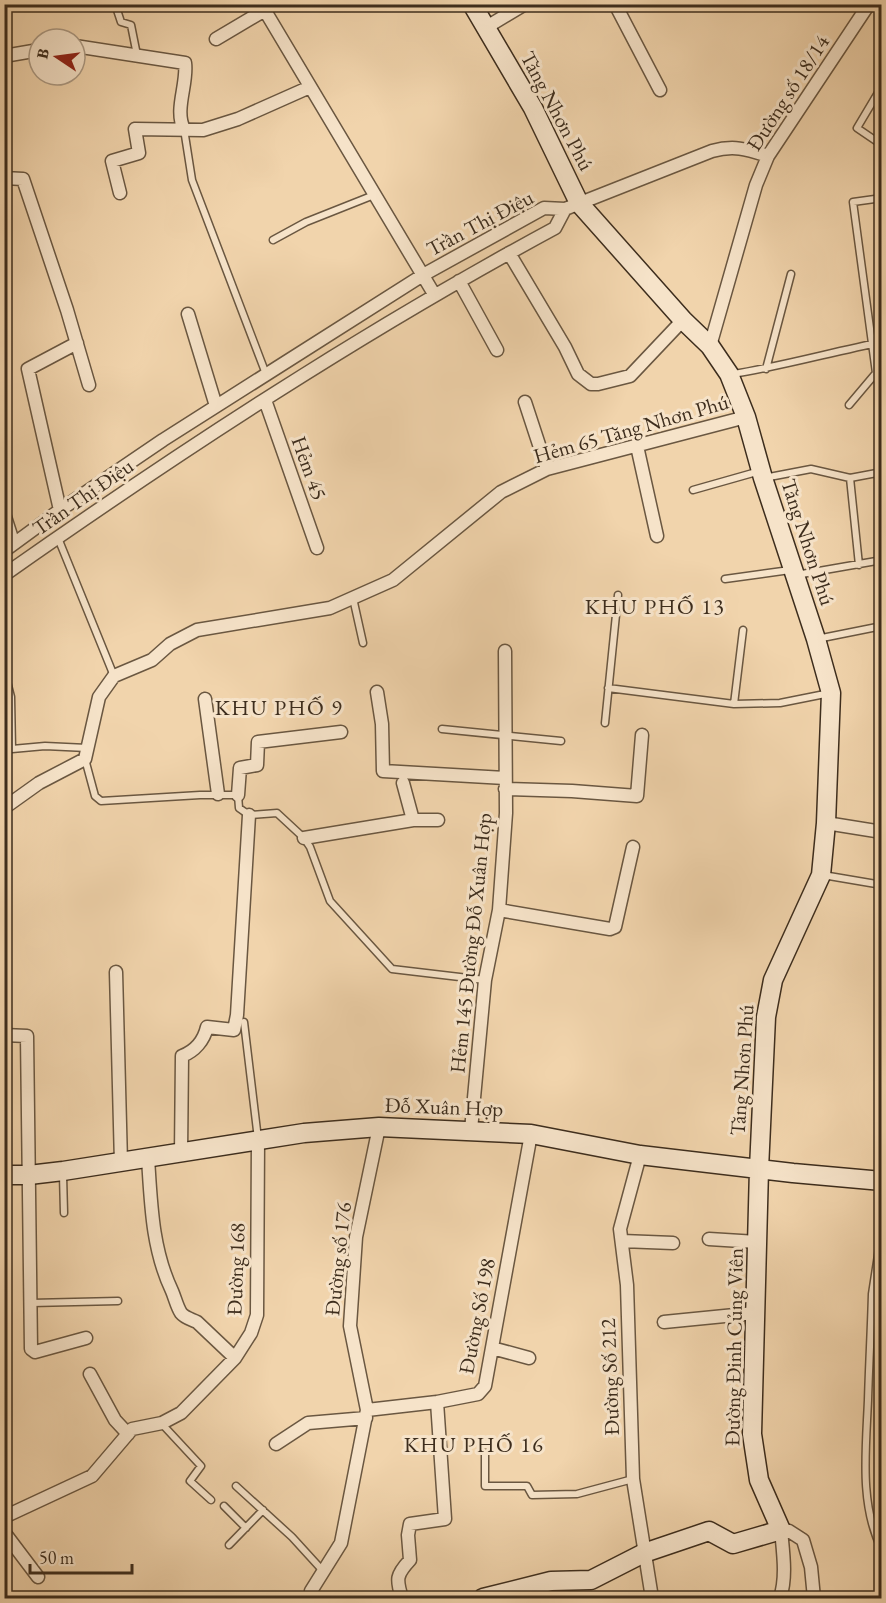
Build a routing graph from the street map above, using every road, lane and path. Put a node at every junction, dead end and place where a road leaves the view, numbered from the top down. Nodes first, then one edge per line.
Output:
1 (115, 4) edge
2 (472, 4) edge
3 (525, 4) edge
4 (615, 4) edge
5 (869, 4) edge
6 (263, 7) edge
7 (486, 28) junction
8 (216, 39) dead end
9 (87, 48) edge
10 (27, 52) edge
11 (137, 55) junction
12 (4, 56) edge
13 (882, 86) edge
14 (310, 87) junction
15 (660, 90) dead end
16 (184, 129) junction
17 (882, 145) edge
18 (768, 156) junction
19 (4, 178) edge
20 (120, 193) dead end
21 (374, 195) junction
22 (882, 198) edge
23 (572, 206) junction
24 (273, 240) dead end
25 (509, 253) junction
26 (791, 274) dead end
27 (423, 275) junction
28 (459, 281) junction
29 (434, 294) junction
30 (188, 314) dead end
31 (683, 320) junction
32 (882, 342) edge
33 (77, 343) junction
34 (873, 344) junction
35 (710, 346) junction
36 (497, 350) dead end
37 (766, 369) junction
38 (729, 374) junction
39 (266, 375) junction
40 (90, 385) dead end
41 (265, 400) junction
42 (525, 402) dead end
43 (849, 405) dead end
44 (216, 406) junction
45 (746, 417) junction
46 (163, 440) junction
47 (637, 446) junction
48 (174, 458) junction
49 (546, 470) junction
50 (882, 472) edge
51 (762, 474) junction
52 (850, 478) junction
53 (693, 490) dead end
54 (4, 504) edge
55 (60, 510) junction
56 (657, 536) dead end
57 (58, 537) junction
58 (16, 542) junction
59 (317, 548) dead end
60 (4, 550) edge
61 (882, 561) edge
62 (859, 565) junction
63 (794, 572) junction
64 (4, 575) edge
65 (725, 579) dead end
66 (618, 596) dead end
67 (352, 598) junction
68 (882, 626) edge
69 (743, 630) dead end
70 (816, 639) junction
71 (363, 643) dead end
72 (506, 651) dead end
73 (4, 670) edge
74 (114, 676) junction
75 (608, 688) junction
76 (377, 692) dead end
77 (831, 693) junction
78 (205, 699) dead end
79 (734, 704) junction
80 (604, 723) dead end
81 (442, 729) dead end
82 (341, 732) dead end
83 (642, 735) dead end
84 (505, 737) junction
85 (561, 741) dead end
86 (87, 753) junction
87 (403, 783) dead end
88 (505, 784) junction
89 (218, 795) junction
90 (238, 795) junction
91 (4, 808) edge
92 (249, 815) junction
93 (413, 820) junction
94 (438, 820) dead end
95 (826, 823) junction
96 (882, 832) edge
97 (304, 838) junction
98 (633, 847) dead end
99 (821, 875) junction
100 (882, 885) edge
101 (498, 910) junction
102 (116, 972) dead end
103 (485, 980) junction
104 (244, 1022) dead end
105 (4, 1035) edge
106 (379, 1127) junction
107 (471, 1130) junction
108 (531, 1134) junction
109 (258, 1140) junction
110 (181, 1153) junction
111 (640, 1155) junction
112 (148, 1158) junction
113 (121, 1163) junction
114 (759, 1169) junction
115 (63, 1171) junction
116 (4, 1175) edge
117 (29, 1175) junction
118 (882, 1181) edge
119 (64, 1213) dead end
120 (882, 1229) edge
121 (709, 1239) dead end
122 (622, 1241) junction
123 (672, 1242) dead end
124 (757, 1242) junction
125 (872, 1294) junction
126 (882, 1295) edge
127 (118, 1301) dead end
128 (30, 1304) junction
129 (755, 1313) junction
130 (664, 1322) dead end
131 (86, 1338) dead end
132 (492, 1348) junction
133 (235, 1358) junction
134 (529, 1358) dead end
135 (90, 1374) dead end
136 (437, 1402) junction
137 (367, 1414) junction
138 (162, 1423) junction
139 (128, 1434) junction
140 (276, 1444) dead end
141 (485, 1453) dead end
142 (633, 1479) junction
143 (236, 1486) dead end
144 (211, 1500) dead end
145 (224, 1506) dead end
146 (263, 1510) junction
147 (4, 1517) edge
148 (246, 1528) junction
149 (781, 1530) junction
150 (4, 1532) edge
151 (229, 1545) dead end
152 (882, 1550) edge
153 (644, 1553) junction
154 (324, 1571) junction
155 (38, 1577) dead end
156 (314, 1599) edge
157 (402, 1599) edge
158 (483, 1599) edge
159 (652, 1599) edge
160 (780, 1599) edge
161 (814, 1599) edge

1 - 11 lane
2 - 7 street, Tăng Nhơn Phú
3 - 7 street
4 - 15 street
5 - 18 street, Đường số 18/14
6 - 8 street
6 - 14 street
7 - 23 street, Tăng Nhơn Phú
9 - 11 street
10 - 12 street
11 - 16 street
13 - 17 lane
14 - 16 street
14 - 21 street
16 - 20 street
16 - 39 lane
18 - 23 street
18 - 35 street, Đường số 18/14
19 - 33 street
21 - 24 lane
21 - 27 street
22 - 34 lane
23 - 25 street, Trần Thị Điệu
23 - 27 street, Trần Thị Điệu
23 - 31 street, Tăng Nhơn Phú
25 - 28 street, Trần Thị Điệu
25 - 31 street
26 - 37 lane
27 - 29 street
27 - 39 street, Trần Thị Điệu
28 - 29 street, Trần Thị Điệu
28 - 36 street
29 - 41 street, Trần Thị Điệu
30 - 44 street
31 - 35 street, Tăng Nhơn Phú
32 - 34 lane
33 - 40 street
33 - 55 street
34 - 37 lane
34 - 43 lane
35 - 38 street, Tăng Nhơn Phú
37 - 38 lane
38 - 45 street, Tăng Nhơn Phú
39 - 44 street, Trần Thị Điệu
41 - 48 street, Trần Thị Điệu
41 - 59 street, Hẻm 45
42 - 49 street
44 - 46 street, Trần Thị Điệu
45 - 47 street, Hẻm 65 Tăng Nhơn Phú
45 - 51 street, Tăng Nhơn Phú
46 - 48 street
46 - 55 street, Trần Thị Điệu
47 - 49 street, Hẻm 65 Tăng Nhơn Phú
47 - 56 street
48 - 57 street, Trần Thị Điệu
49 - 67 street, Hẻm 65 Tăng Nhơn Phú
50 - 52 lane
51 - 52 lane
51 - 53 lane
51 - 63 street, Tăng Nhơn Phú
52 - 62 lane
54 - 58 lane
55 - 58 street, Trần Thị Điệu
57 - 64 street, Trần Thị Điệu
57 - 74 lane
58 - 60 street, Trần Thị Điệu
61 - 62 lane
62 - 63 lane
63 - 65 lane
63 - 70 street, Tăng Nhơn Phú
66 - 75 lane
67 - 71 lane
67 - 74 street, Hẻm 65 Tăng Nhơn Phú
68 - 70 lane
69 - 79 lane
70 - 77 street, Tăng Nhơn Phú
72 - 84 street, Hẻm 145 Đường Đỗ Xuân Hợp
73 - 86 lane
74 - 86 street
75 - 79 lane
75 - 80 lane
76 - 88 street
77 - 79 lane
77 - 95 street, Tăng Nhơn Phú
78 - 89 street
81 - 84 lane
82 - 90 street
83 - 88 street
84 - 85 lane
84 - 88 street, Hẻm 145 Đường Đỗ Xuân Hợp
86 - 89 lane
86 - 91 street
87 - 93 street
88 - 101 street, Hẻm 145 Đường Đỗ Xuân Hợp
89 - 90 lane
90 - 92 lane
92 - 97 lane
92 - 110 street
93 - 94 street
93 - 97 street
95 - 96 street
95 - 99 street, Tăng Nhơn Phú
97 - 103 lane
98 - 101 street
99 - 100 lane
99 - 114 street, Tăng Nhơn Phú
101 - 103 street, Hẻm 145 Đường Đỗ Xuân Hợp
102 - 113 street
103 - 107 street, Hẻm 145 Đường Đỗ Xuân Hợp
104 - 109 lane
105 - 117 street
106 - 107 street, Đỗ Xuân Hợp
106 - 109 street, Đỗ Xuân Hợp
106 - 137 street, Đường số 176
107 - 108 street, Đỗ Xuân Hợp
108 - 111 street, Đỗ Xuân Hợp
108 - 132 street, Đường Số 198
109 - 110 street, Đỗ Xuân Hợp
109 - 133 street, Đường 168
110 - 112 street, Đỗ Xuân Hợp
111 - 114 street, Đỗ Xuân Hợp
111 - 122 street, Đường Số 212
112 - 113 street, Đỗ Xuân Hợp
112 - 133 street
113 - 115 street, Đỗ Xuân Hợp
114 - 118 street, Đỗ Xuân Hợp
114 - 124 street, Đường Đinh Củng Viên
115 - 117 street, Đỗ Xuân Hợp
115 - 119 lane
116 - 117 street, Đỗ Xuân Hợp
117 - 128 street
120 - 125 lane
121 - 124 street
122 - 123 street
122 - 142 street, Đường Số 212
124 - 129 street, Đường Đinh Củng Viên
125 - 126 lane
125 - 152 lane
127 - 128 lane
128 - 131 street
129 - 130 street
129 - 149 street, Đường Đinh Củng Viên
132 - 134 street
132 - 136 street, Đường Số 198
133 - 138 street, Đường 168
135 - 139 street
136 - 137 street, Đường Số 198
136 - 157 street
137 - 140 street, Đường Số 198
137 - 154 street, Đường số 176
138 - 139 street, Đường 168
138 - 144 lane
139 - 147 street, Đường 168
141 - 142 lane
142 - 153 street, Đường Số 212
143 - 146 lane
145 - 148 lane
146 - 148 lane
146 - 154 lane
148 - 151 lane
149 - 153 street
149 - 160 street
149 - 161 street
150 - 155 street
153 - 158 street
153 - 159 street, Đường Số 212
154 - 156 street, Đường số 176

